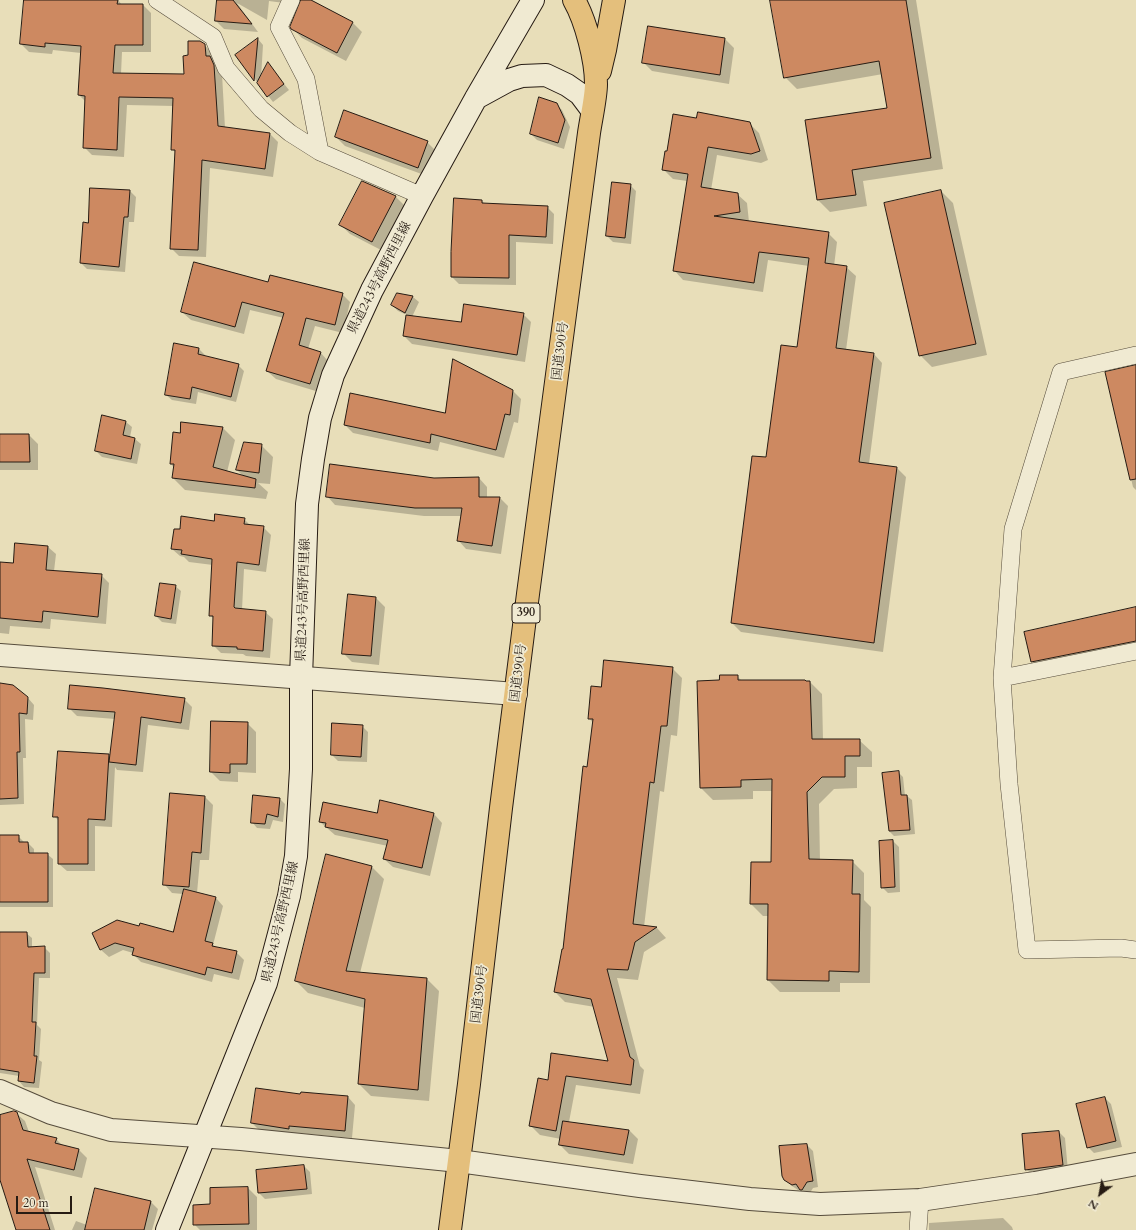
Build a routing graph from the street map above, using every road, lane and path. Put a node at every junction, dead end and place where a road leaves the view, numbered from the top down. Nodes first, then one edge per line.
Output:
1 (157, 0) edge
2 (291, 0) edge
3 (533, 0) edge
4 (574, 0) edge
5 (614, 0) edge
6 (596, 84) junction
7 (476, 98) junction
8 (592, 110) junction
9 (320, 152) junction
10 (422, 196) junction
11 (1136, 355) edge
12 (1136, 652) edge
13 (0, 655) edge
14 (301, 678) junction
15 (1002, 678) junction
16 (516, 694) junction
17 (1136, 950) edge
18 (0, 1092) edge
19 (204, 1136) junction
20 (459, 1161) junction
21 (1136, 1164) edge
22 (920, 1200) junction
23 (166, 1230) edge
24 (450, 1230) edge
25 (918, 1230) edge

1 - 9 street
2 - 9 street
3 - 7 street, 県道243号高野西里線
4 - 6 highway, 国道390号 / 390
5 - 6 highway
6 - 8 highway, 国道390号 / 390
7 - 8 street
7 - 10 street, 県道243号高野西里線
8 - 16 highway, 国道390号 / 390
9 - 10 street
10 - 14 street, 県道243号高野西里線
11 - 15 street
12 - 15 street
13 - 14 street
14 - 16 street
14 - 19 street, 県道243号高野西里線
15 - 17 street
16 - 20 highway, 国道390号 / 390
18 - 19 street
19 - 20 street
19 - 23 street, 県道243号高野西里線
20 - 22 street
20 - 24 highway, 国道390号 / 390
21 - 22 street
22 - 25 street

